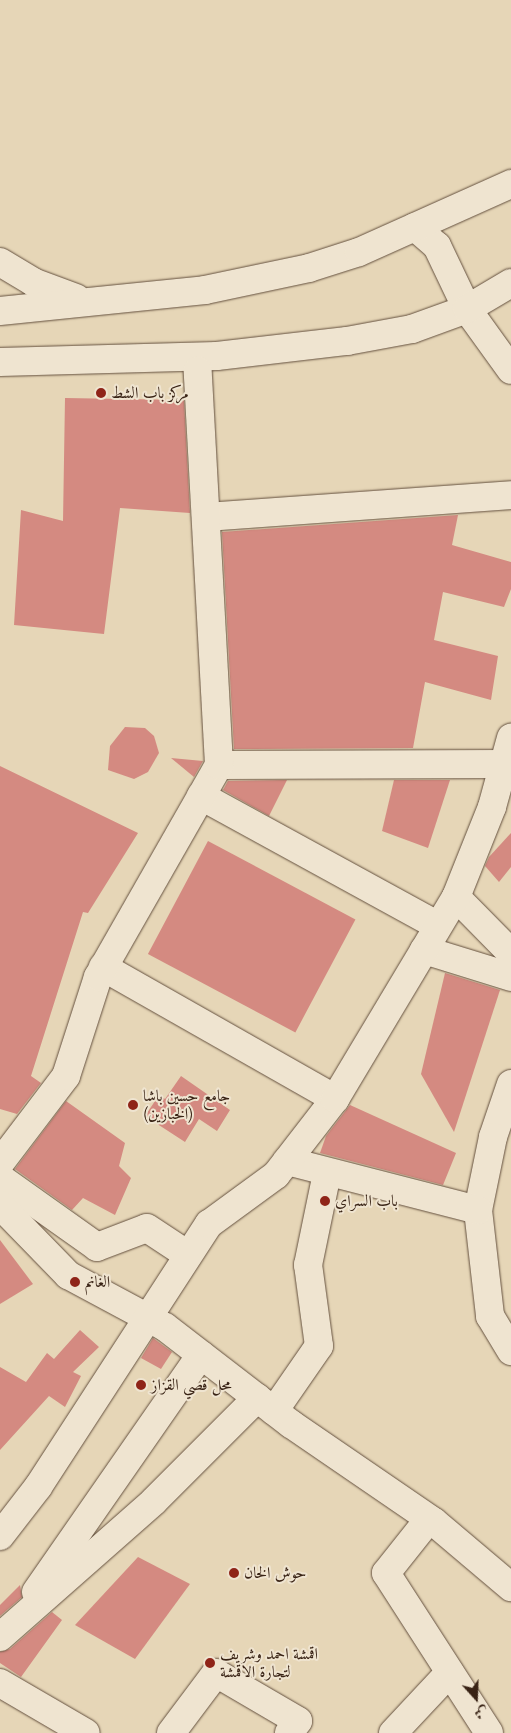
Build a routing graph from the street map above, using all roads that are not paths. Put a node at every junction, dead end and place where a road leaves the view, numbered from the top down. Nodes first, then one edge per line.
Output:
1 (511, 184) edge
2 (415, 227) junction
3 (0, 262) edge
4 (509, 286) edge
5 (85, 300) junction
6 (467, 309) junction
7 (0, 311) edge
8 (0, 362) edge
9 (511, 370) edge
10 (198, 371) dead end
11 (511, 495) edge
12 (206, 517) junction
13 (511, 738) edge
14 (508, 761) edge
15 (219, 765) junction
16 (201, 796) junction
17 (456, 897) junction
18 (438, 926) junction
19 (424, 950) junction
20 (511, 954) edge
21 (103, 967) junction
22 (511, 977) edge
23 (511, 1084) edge
24 (335, 1099) junction
25 (287, 1161) junction
26 (0, 1162) edge
27 (327, 1173) junction
28 (0, 1178) edge
29 (0, 1205) edge
30 (478, 1210) junction
31 (188, 1255) junction
32 (146, 1317) junction
33 (511, 1351) edge
34 (201, 1355) junction
35 (266, 1404) junction
36 (429, 1519) junction
37 (0, 1536) edge
38 (511, 1587) edge
39 (5, 1632) edge
40 (450, 1672) junction
41 (0, 1683) edge
42 (86, 1733) edge
43 (171, 1733) edge
44 (288, 1733) edge
45 (393, 1733) edge
46 (489, 1733) edge

1 - 2 street
2 - 5 street
2 - 6 street
3 - 5 street
4 - 6 street
5 - 7 street
6 - 8 street
6 - 9 street
10 - 12 street
11 - 12 street
12 - 15 street
13 - 14 street
14 - 15 street
14 - 17 street
15 - 16 street
16 - 18 street
16 - 21 street
17 - 18 street
17 - 20 street
18 - 19 street
19 - 22 street
19 - 24 street
21 - 24 street
21 - 26 street
23 - 30 street
24 - 25 street
25 - 27 street
25 - 31 street
27 - 30 street
27 - 35 street
28 - 31 street
29 - 32 street
30 - 33 street
31 - 32 street
32 - 34 street
32 - 37 street
34 - 35 street
34 - 39 street
35 - 36 street
35 - 39 street
36 - 38 street
36 - 40 street
40 - 45 street
40 - 46 street
41 - 42 street
43 - 44 street

